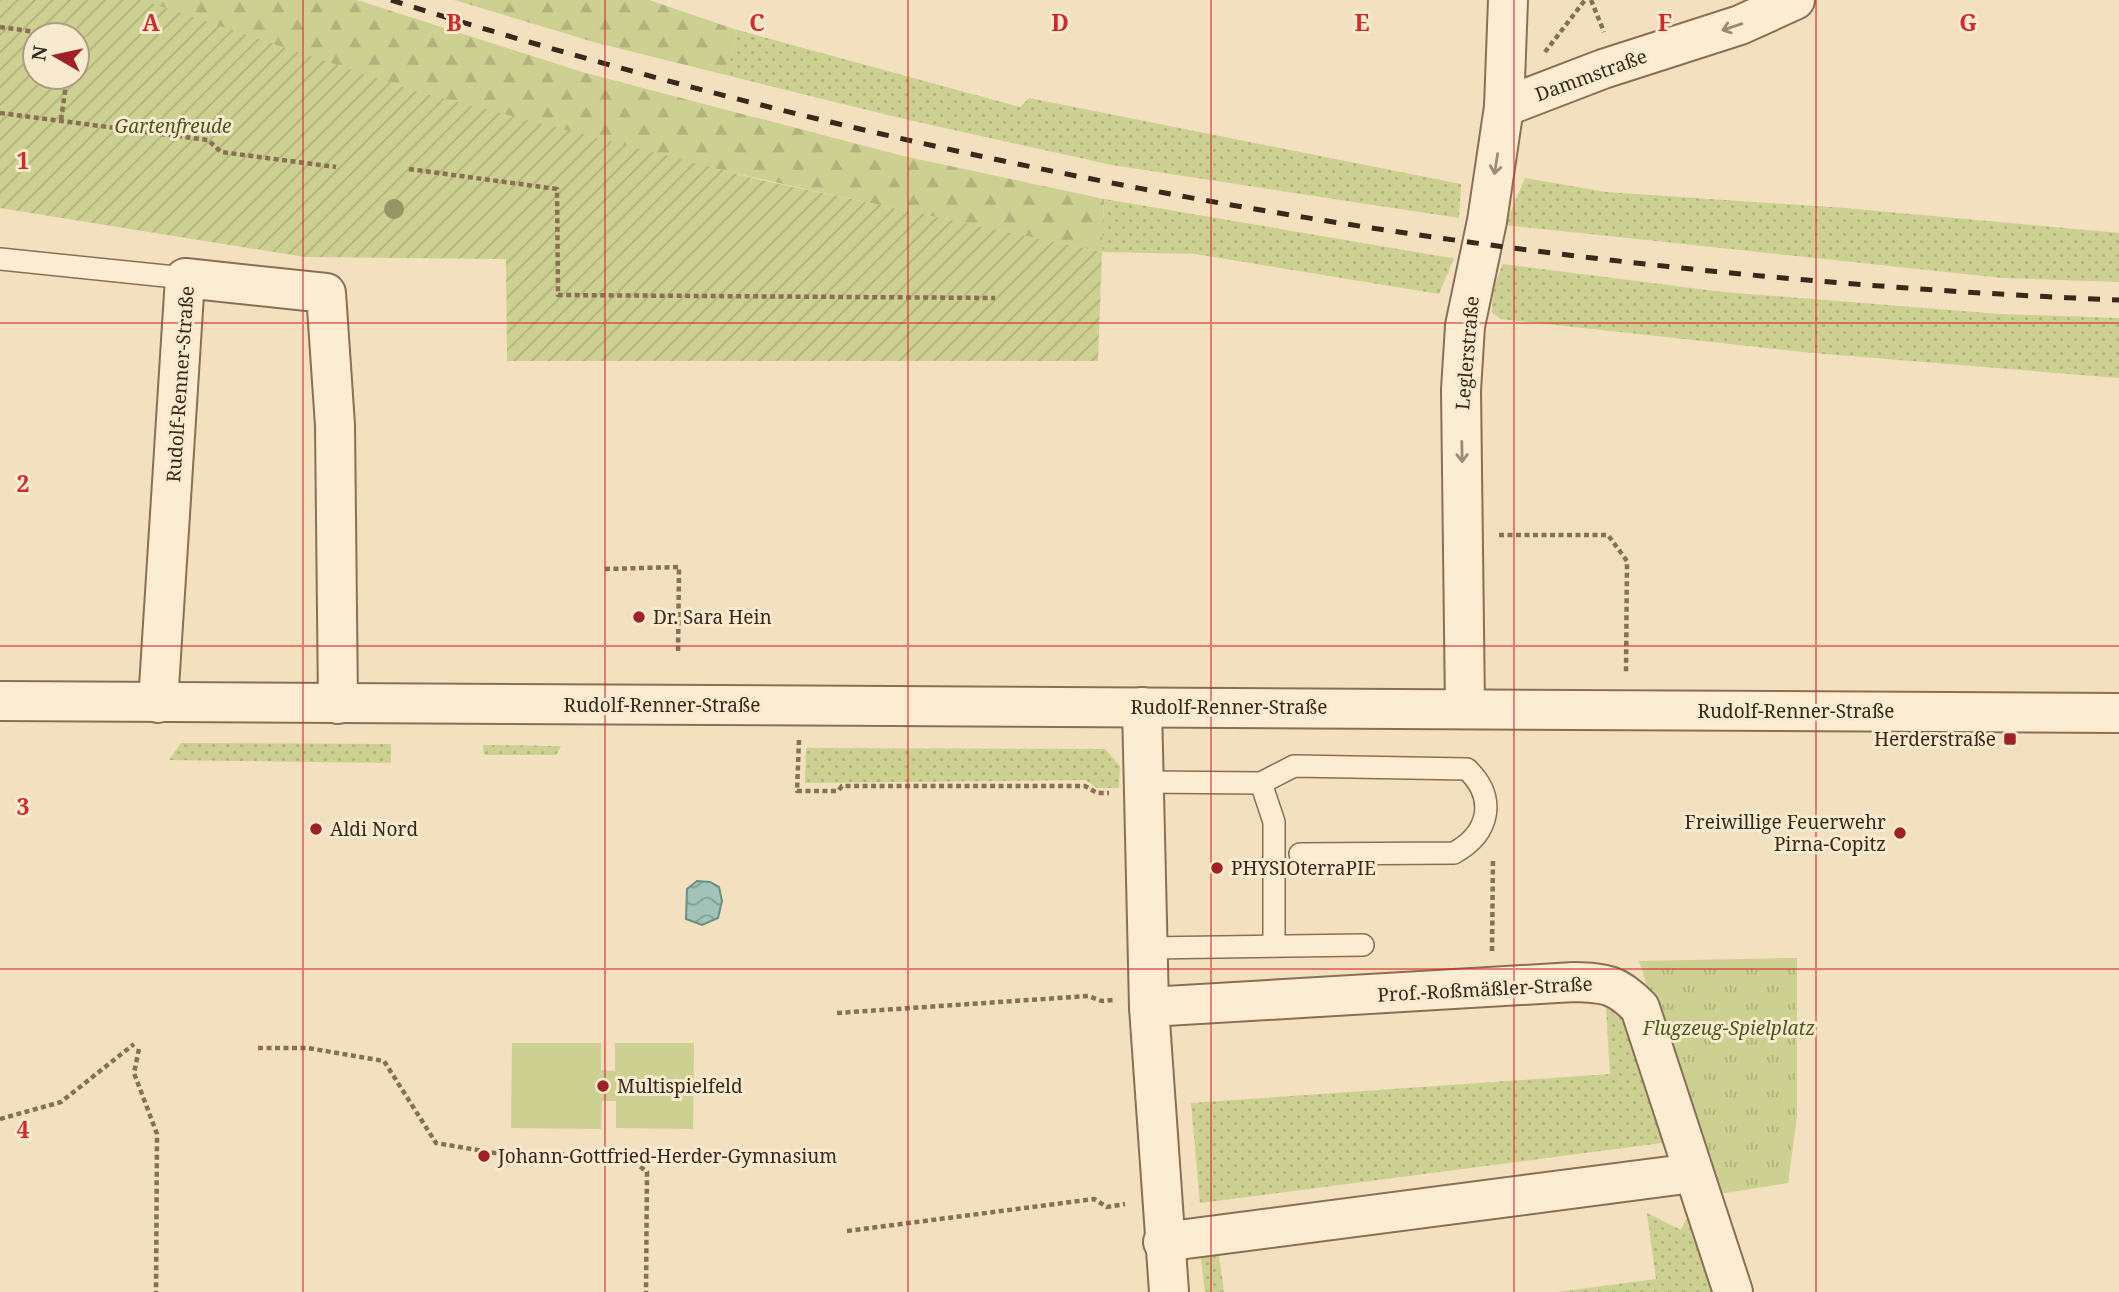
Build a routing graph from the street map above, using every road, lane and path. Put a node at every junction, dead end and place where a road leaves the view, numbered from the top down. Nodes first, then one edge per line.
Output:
1 (1508, 0) edge
2 (1585, 0) edge
3 (1795, 0) edge
4 (0, 27) edge
5 (21, 30) edge
6 (1506, 48) junction
7 (65, 91) edge
8 (1504, 107) junction
9 (0, 113) edge
10 (61, 120) junction
11 (336, 167) dead end
12 (409, 169) dead end
13 (0, 259) edge
14 (185, 278) junction
15 (995, 298) dead end
16 (1463, 534) junction
17 (605, 569) dead end
18 (678, 654) dead end
19 (1626, 678) dead end
20 (0, 701) edge
21 (158, 703) junction
22 (338, 704) junction
23 (1142, 707) junction
24 (1465, 709) junction
25 (2119, 713) edge
26 (799, 740) dead end
27 (1261, 783) junction
28 (1144, 787) junction
29 (1487, 815) junction
30 (1300, 854) dead end
31 (1274, 946) junction
32 (1363, 946) dead end
33 (1148, 948) junction
34 (1492, 987) junction
35 (1149, 1002) junction
36 (837, 1013) dead end
37 (134, 1044) dead end
38 (258, 1048) dead end
39 (139, 1049) dead end
40 (0, 1119) edge
41 (1693, 1173) junction
42 (1161, 1198) junction
43 (847, 1231) dead end
44 (1163, 1242) junction
45 (156, 1292) edge
46 (646, 1292) edge
47 (1169, 1292) edge
48 (1733, 1292) edge

1 - 6 street, Leglerstraße
2 - 6 path
3 -> 8 street, Dammstraße
4 - 5 path
6 - 8 street, Leglerstraße
7 - 10 path
8 -> 16 street, Leglerstraße
9 - 10 path
10 - 11 path
12 - 15 path
13 - 14 lane
14 - 21 street, Rudolf-Renner-Straße
14 - 22 street, Rudolf-Renner-Straße
16 - 19 path
16 - 24 street, Leglerstraße
17 - 18 path
20 - 21 street, Rudolf-Renner-Straße
21 - 22 street, Rudolf-Renner-Straße
22 - 23 street, Rudolf-Renner-Straße
23 - 24 street, Rudolf-Renner-Straße
23 - 28 street
24 - 25 street, Rudolf-Renner-Straße
26 - 28 path
27 - 28 lane
27 - 29 lane
27 - 31 lane
28 - 33 street
29 - 30 lane
29 - 34 path
31 - 32 lane
31 - 33 lane
33 - 35 street
34 - 35 street, Prof.-Roßmäßler-Straße
34 - 41 street, Prof.-Roßmäßler-Straße
35 - 36 path
35 - 42 street
37 - 40 path
38 - 46 path
39 - 45 path
41 - 44 street
41 - 48 street, Prof.-Roßmäßler-Straße
42 - 43 path
42 - 44 street
44 - 47 street

